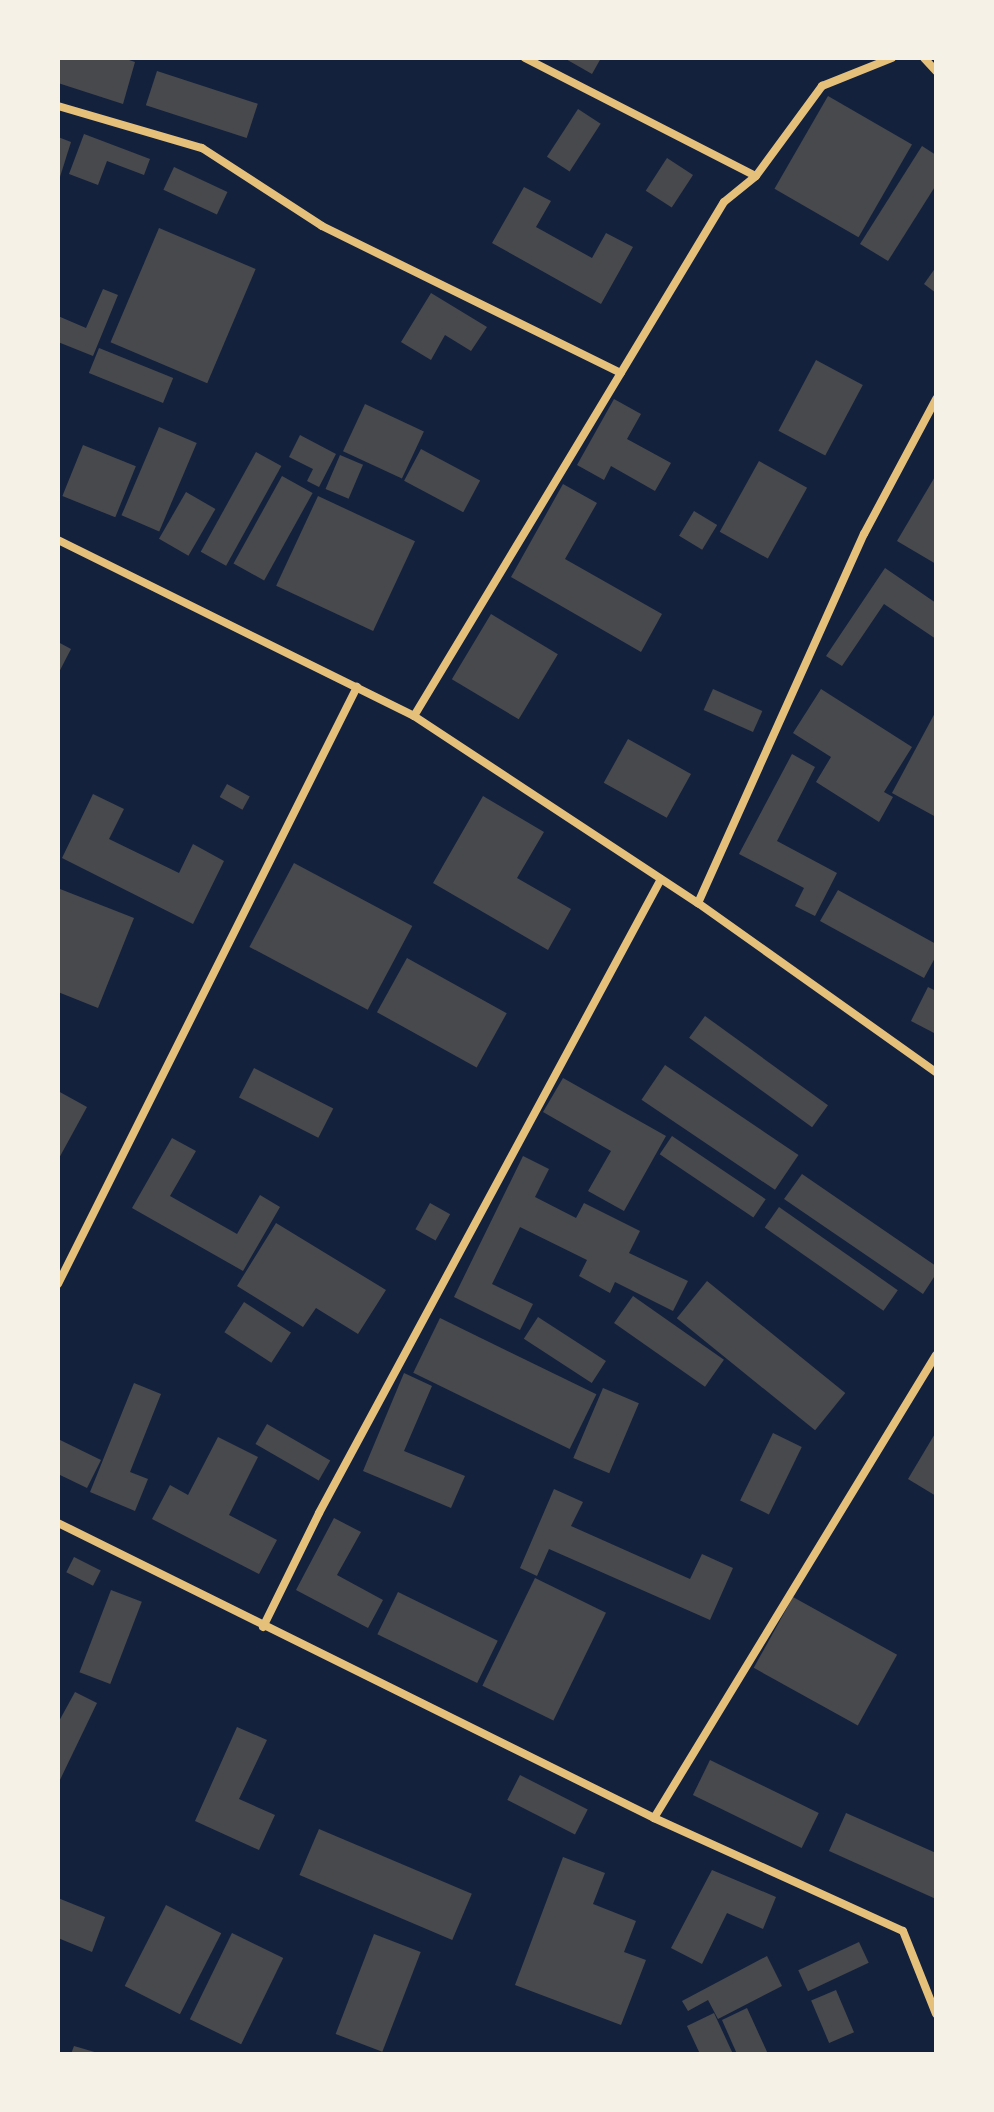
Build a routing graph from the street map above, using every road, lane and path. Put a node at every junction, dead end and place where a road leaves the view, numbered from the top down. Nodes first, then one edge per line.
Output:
1 (525, 58) edge
2 (892, 58) edge
3 (924, 58) edge
4 (936, 71) edge
5 (58, 106) edge
6 (756, 176) junction
7 (621, 373) junction
8 (936, 399) edge
9 (58, 540) edge
10 (357, 687) junction
11 (414, 716) junction
12 (661, 879) junction
13 (698, 903) junction
14 (936, 1072) edge
15 (58, 1284) edge
16 (936, 1355) edge
17 (58, 1523) edge
18 (263, 1627) junction
19 (654, 1818) junction
20 (936, 2014) edge

1 - 6 street
2 - 6 street
3 - 4 street
5 - 7 street
6 - 7 street
7 - 11 street
8 - 13 street
9 - 10 street
10 - 11 street
10 - 15 street
11 - 12 street
12 - 13 street
12 - 18 street
13 - 14 street
16 - 19 street
17 - 18 street
18 - 19 street
19 - 20 street

